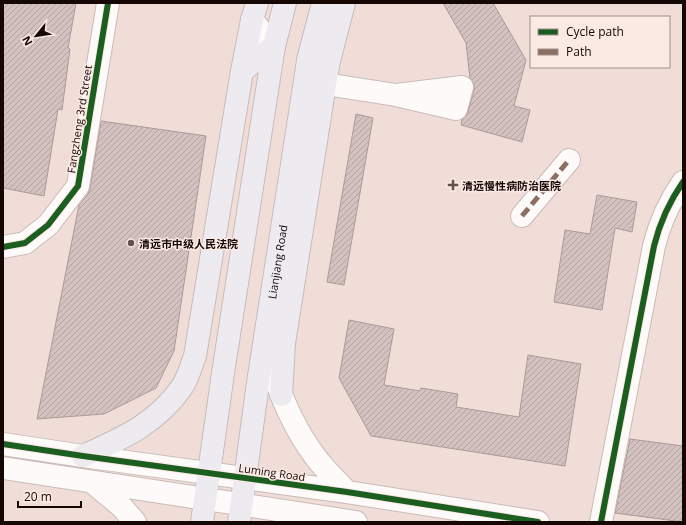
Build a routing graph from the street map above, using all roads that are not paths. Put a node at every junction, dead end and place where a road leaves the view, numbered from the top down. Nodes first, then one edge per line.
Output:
1 (108, 3) edge
2 (285, 3) edge
3 (323, 3) edge
4 (344, 3) edge
5 (254, 11) edge
6 (274, 46) junction
7 (242, 71) junction
8 (315, 83) junction
9 (396, 95) dead end
10 (569, 160) dead end
11 (683, 182) edge
12 (522, 216) dead end
13 (3, 247) edge
14 (204, 301) junction
15 (233, 305) junction
16 (264, 343) junction
17 (281, 395) junction
18 (3, 444) edge
19 (83, 456) junction
20 (3, 468) edge
21 (209, 473) junction
22 (245, 478) junction
23 (91, 481) junction
24 (347, 492) junction
25 (205, 499) junction
26 (241, 513) edge
27 (135, 522) edge
28 (202, 522) edge
29 (356, 522) edge
30 (538, 522) edge
31 (601, 522) edge

1 - 13 street, Fangzheng 3rd Street
2 - 6 main road
3 - 8 main road, Lianjiang Road
4 - 8 main road
5 - 6 street
5 - 7 main road
6 - 7 main road
6 - 15 main road
7 - 14 main road
8 - 9 street
8 - 16 main road, Lianjiang Road
8 - 17 main road
10 - 12 street
11 - 31 street
14 - 15 main road
14 - 19 main road
15 - 21 main road
16 - 17 street
16 - 22 main road, Lianjiang Road
17 - 24 street
18 - 19 street, Luming Road
19 - 21 street, Luming Road
20 - 23 street
21 - 22 street, Luming Road
21 - 25 main road
22 - 24 street, Luming Road
22 - 26 main road, Lianjiang Road
23 - 25 street
23 - 27 street
24 - 30 street, Luming Road
25 - 26 street
25 - 28 main road
26 - 29 street

